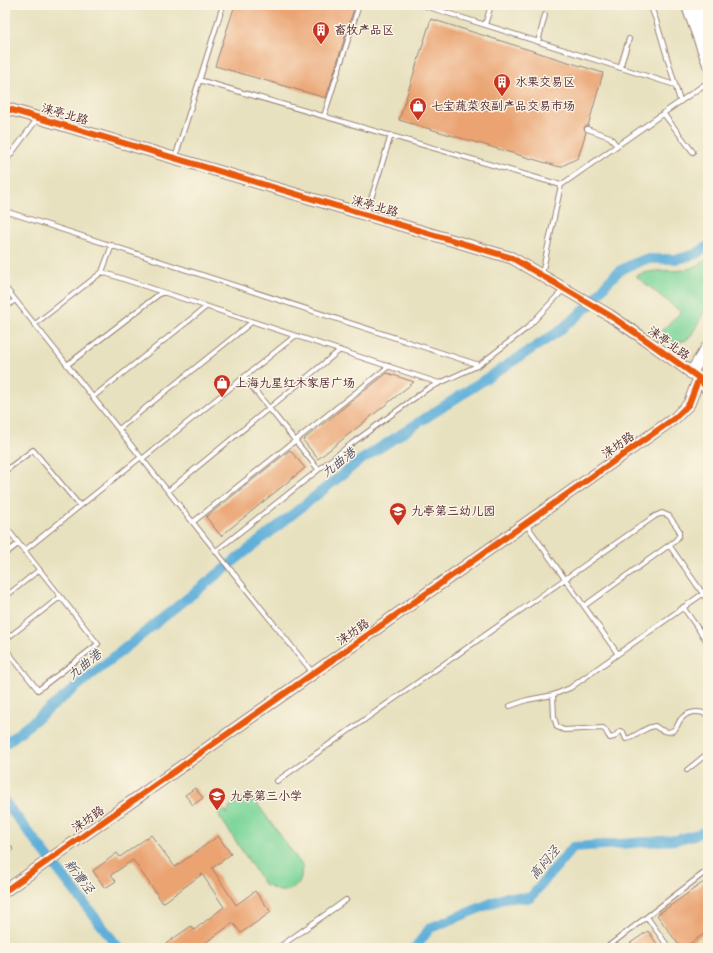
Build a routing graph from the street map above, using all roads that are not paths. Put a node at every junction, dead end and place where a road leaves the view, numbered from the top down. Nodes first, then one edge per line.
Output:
1 (223, 5) edge
2 (359, 5) edge
3 (422, 5) edge
4 (439, 5) edge
5 (491, 5) edge
6 (650, 5) edge
7 (687, 5) edge
8 (697, 5) edge
9 (437, 10) junction
10 (545, 15) dead end
11 (485, 25) junction
12 (708, 35) edge
13 (629, 39) dead end
14 (538, 42) junction
15 (708, 63) edge
16 (620, 68) junction
17 (199, 80) junction
18 (708, 82) edge
19 (675, 85) junction
20 (680, 101) junction
21 (5, 108) edge
22 (663, 113) junction
23 (324, 116) junction
24 (38, 118) junction
25 (587, 129) dead end
26 (391, 135) junction
27 (617, 146) junction
28 (693, 152) dead end
29 (175, 158) junction
30 (5, 162) edge
31 (561, 185) junction
32 (5, 211) edge
33 (366, 215) junction
34 (112, 246) junction
35 (102, 272) junction
36 (542, 275) junction
37 (5, 287) edge
38 (564, 289) junction
39 (162, 292) junction
40 (15, 300) junction
41 (206, 307) junction
42 (5, 308) edge
43 (252, 322) junction
44 (35, 324) junction
45 (295, 336) junction
46 (708, 346) edge
47 (340, 350) junction
48 (67, 365) junction
49 (479, 365) junction
50 (389, 366) junction
51 (695, 376) junction
52 (244, 377) junction
53 (439, 383) junction
54 (708, 390) edge
55 (93, 397) junction
56 (269, 408) junction
57 (119, 429) junction
58 (295, 441) junction
59 (142, 458) junction
60 (318, 469) junction
61 (5, 471) edge
62 (168, 491) junction
63 (80, 506) junction
64 (193, 522) junction
65 (526, 524) junction
66 (5, 526) edge
67 (18, 544) junction
68 (669, 545) junction
69 (24, 551) junction
70 (217, 552) junction
71 (5, 554) edge
72 (39, 570) junction
73 (565, 579) junction
74 (708, 590) edge
75 (703, 594) junction
76 (5, 597) edge
77 (60, 597) junction
78 (708, 601) edge
79 (584, 606) junction
80 (683, 607) junction
81 (5, 640) edge
82 (708, 643) edge
83 (5, 648) edge
84 (618, 654) junction
85 (313, 674) junction
86 (553, 695) junction
87 (510, 706) dead end
88 (708, 716) edge
89 (708, 753) edge
90 (687, 770) dead end
91 (277, 781) dead end
92 (5, 843) edge
93 (5, 853) edge
94 (708, 870) edge
95 (5, 891) edge
96 (346, 900) dead end
97 (647, 916) junction
98 (708, 944) edge
99 (278, 948) edge
100 (606, 948) edge
101 (669, 948) edge
102 (702, 948) edge

1 - 17 lane
2 - 23 lane
3 - 9 lane
4 - 9 lane
5 - 11 lane
6 - 19 lane
7 - 15 street
8 - 12 street
9 - 11 lane
10 - 14 lane
11 - 14 lane
13 - 16 lane
14 - 16 lane
16 - 19 lane
17 - 23 lane
17 - 29 lane
18 - 20 lane
19 - 20 lane
20 - 22 lane
21 - 24 street, 涞亭北路
22 - 27 lane
22 - 28 lane
23 - 26 lane
24 - 29 street, 涞亭北路
24 - 30 lane
25 - 27 lane
26 - 31 lane
26 - 33 lane
27 - 31 lane
29 - 33 street, 涞亭北路
31 - 36 lane
32 - 34 lane
33 - 36 street, 涞亭北路
34 - 35 lane
34 - 49 lane
35 - 39 lane
35 - 44 lane
36 - 38 street, 涞亭北路
37 - 40 lane
38 - 49 lane
38 - 51 street, 涞亭北路
39 - 41 lane
39 - 48 lane
40 - 42 lane
40 - 44 lane
41 - 43 lane
41 - 55 lane
43 - 45 lane
43 - 57 lane
44 - 48 lane
45 - 47 lane
45 - 52 lane
46 - 51 street, 涞坊路
47 - 50 lane
47 - 56 lane
48 - 55 lane
49 - 53 lane
50 - 53 lane
50 - 58 lane
51 - 54 street, 涞亭北路
51 - 65 street, 涞坊路
52 - 56 lane
52 - 59 lane
53 - 60 lane
55 - 57 lane
56 - 58 lane
56 - 62 lane
57 - 59 lane
58 - 60 lane
58 - 64 lane
59 - 62 lane
59 - 63 lane
60 - 70 lane
61 - 63 lane
62 - 64 lane
63 - 69 lane
64 - 70 lane
65 - 73 lane
65 - 85 street, 涞坊路
66 - 67 lane
67 - 69 lane
67 - 71 lane
68 - 73 lane
68 - 75 lane
68 - 79 lane
69 - 72 lane
70 - 85 lane
72 - 76 lane
72 - 77 lane
73 - 79 lane
73 - 91 lane
74 - 75 lane
75 - 78 lane
75 - 80 lane
77 - 81 lane
77 - 83 lane
79 - 84 lane
80 - 82 lane
80 - 84 lane
84 - 86 lane
85 - 95 street, 涞坊路
86 - 87 lane
86 - 88 lane
89 - 90 lane
92 - 93 lane
94 - 97 lane
96 - 99 lane
97 - 100 lane
97 - 101 lane
98 - 102 lane

